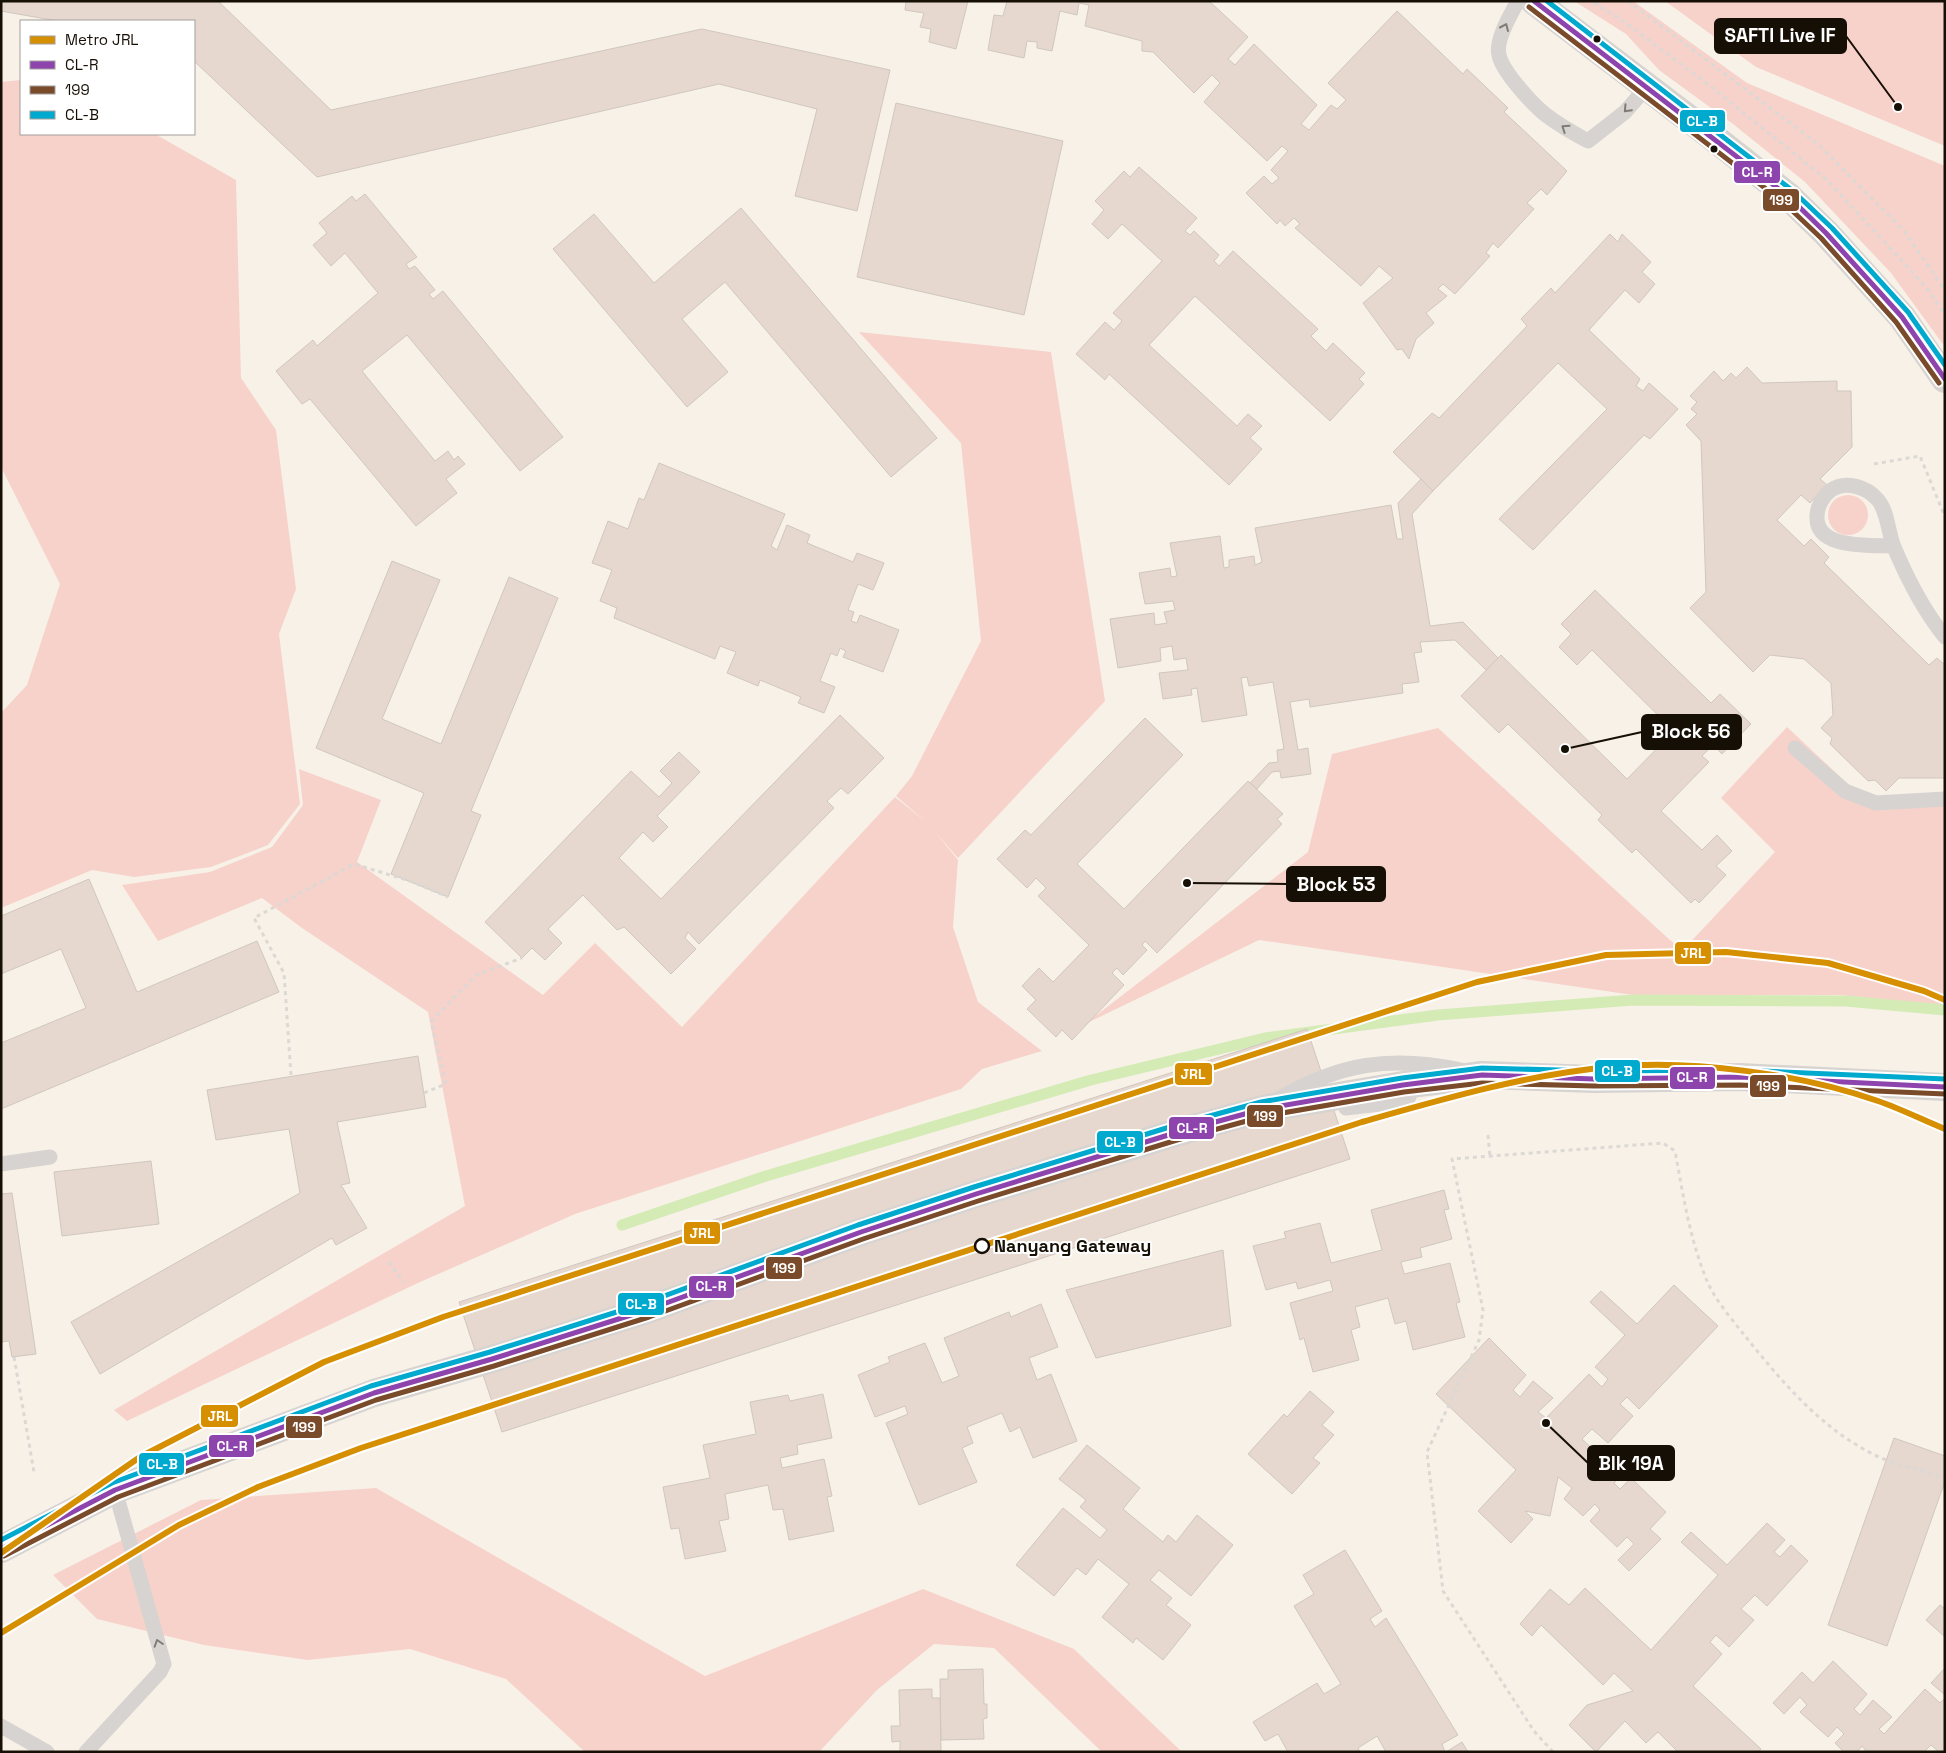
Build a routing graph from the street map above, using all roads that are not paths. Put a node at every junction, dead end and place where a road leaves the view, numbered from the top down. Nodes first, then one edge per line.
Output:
1 (1518, 1) edge
2 (1534, 1) edge
3 (1547, 1) edge
4 (1646, 88) junction
5 (1945, 379) edge
6 (1894, 546) junction
7 (1945, 637) edge
8 (1795, 748) dead end
9 (1945, 800) edge
10 (1945, 1087) edge
11 (50, 1157) dead end
12 (1, 1164) edge
13 (115, 1490) junction
14 (1, 1549) edge
15 (1, 1726) edge
16 (47, 1752) edge
17 (86, 1752) edge

4 -> 1 lane
2 - 4 street
3 - 4 lane
4 - 5 street
6 - 6 lane
6 - 7 lane
8 - 9 lane
10 - 13 street
11 - 12 lane
13 - 14 street
17 -> 13 lane
15 - 16 lane

